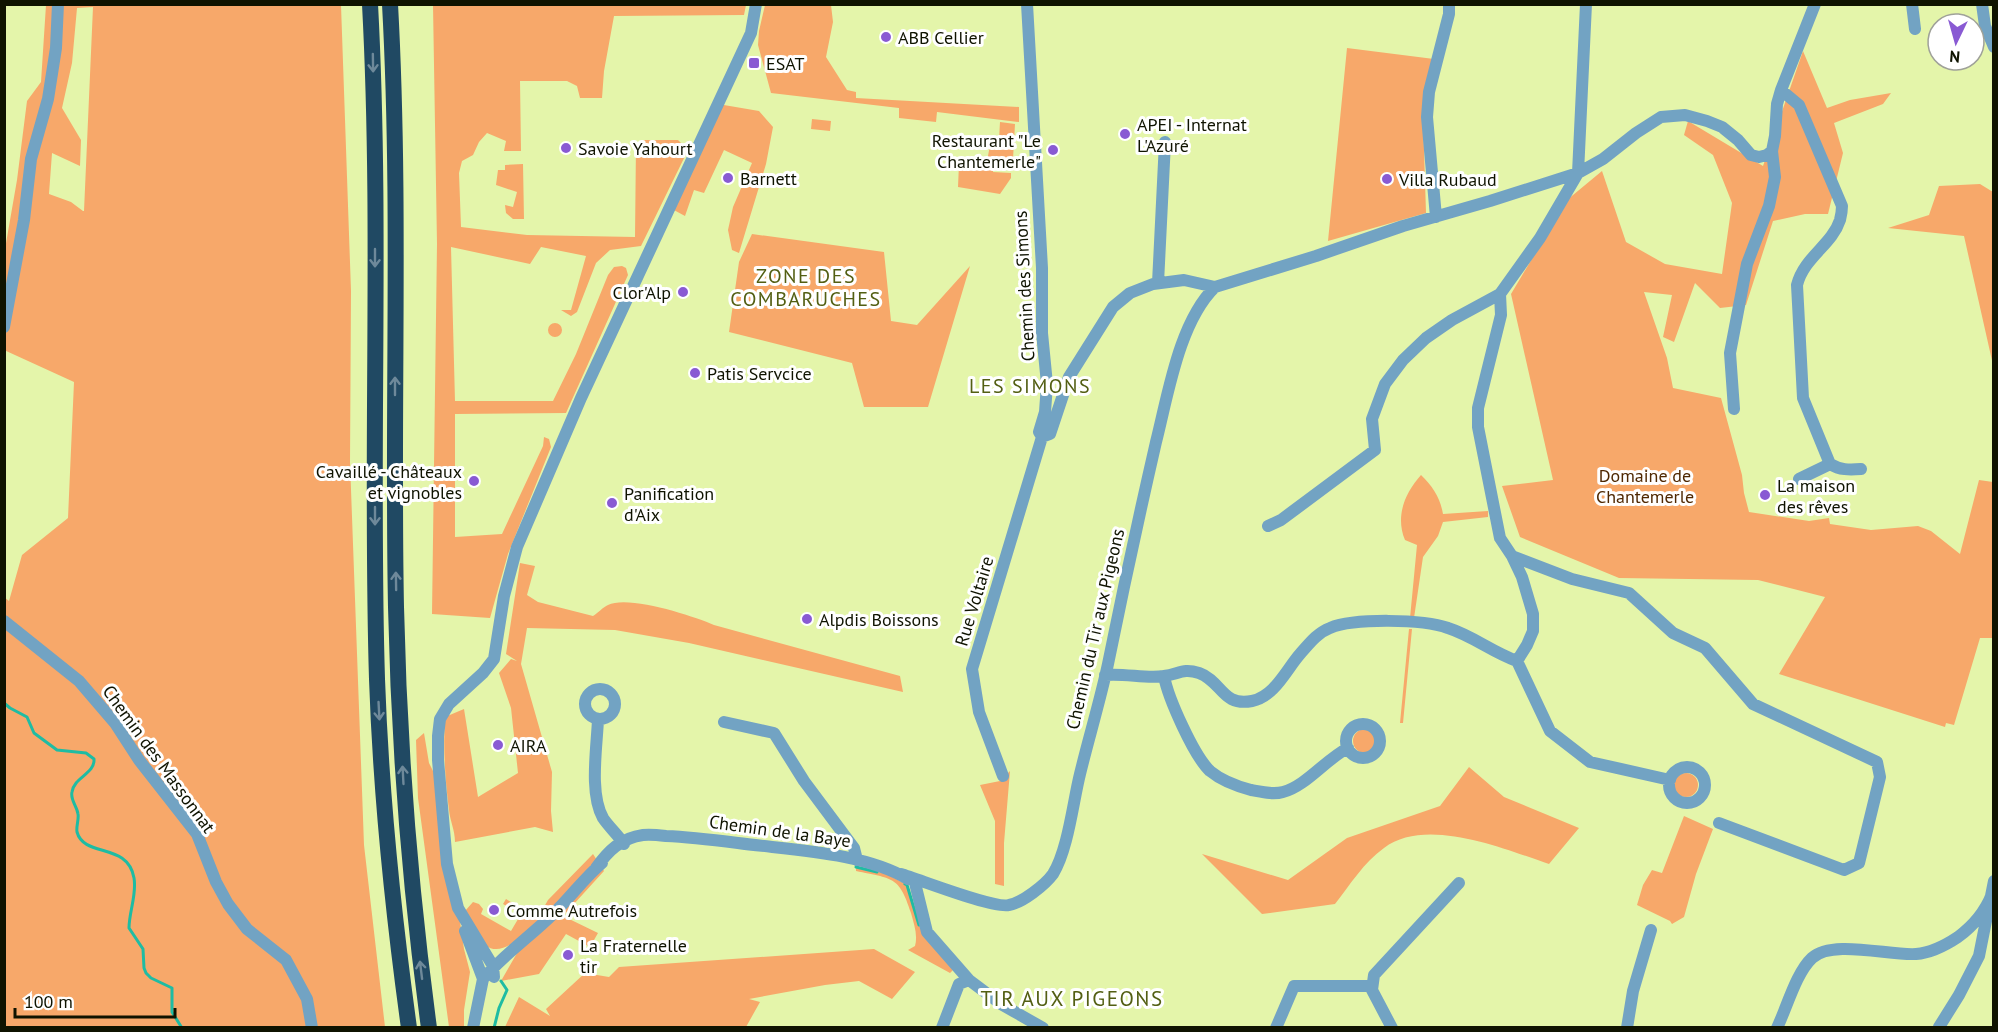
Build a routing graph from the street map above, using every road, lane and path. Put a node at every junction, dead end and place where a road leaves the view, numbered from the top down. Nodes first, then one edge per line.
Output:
1 (58, 4) edge
2 (370, 4) edge
3 (390, 4) edge
4 (756, 4) edge
5 (1028, 4) edge
6 (1449, 4) edge
7 (1586, 4) edge
8 (1815, 4) edge
9 (1912, 4) edge
10 (1982, 4) edge
11 (1915, 29) dead end
12 (1994, 47) edge
13 (1779, 96) junction
14 (1165, 142) dead end
15 (1772, 151) junction
16 (1578, 172) junction
17 (1436, 217) junction
18 (1158, 283) junction
19 (1210, 292) junction
20 (1500, 294) junction
21 (4, 327) edge
22 (1734, 409) dead end
23 (1042, 437) junction
24 (1830, 464) junction
25 (1862, 469) dead end
26 (1799, 480) dead end
27 (1268, 526) dead end
28 (1512, 556) junction
29 (4, 621) edge
30 (1517, 661) junction
31 (1106, 671) junction
32 (1164, 676) junction
33 (598, 719) dead end
34 (724, 722) dead end
35 (1348, 748) dead end
36 (1003, 776) dead end
37 (1670, 780) dead end
38 (1719, 823) dead end
39 (620, 844) junction
40 (854, 855) junction
41 (920, 883) junction
42 (1459, 883) dead end
43 (1993, 888) edge
44 (1651, 930) dead end
45 (490, 974) junction
46 (969, 980) junction
47 (1372, 986) junction
48 (312, 1028) edge
49 (409, 1028) edge
50 (429, 1028) edge
51 (473, 1028) edge
52 (942, 1028) edge
53 (1043, 1028) edge
54 (1276, 1028) edge
55 (1392, 1028) edge
56 (1627, 1028) edge
57 (1777, 1028) edge
58 (1939, 1028) edge

1 - 21 street
2 -> 49 highway
50 -> 3 highway
4 - 45 street
5 - 23 street, Chemin des Simons
6 - 17 street
7 - 16 street
8 - 13 street
9 - 11 street
10 - 12 street
13 - 15 street
13 - 24 street
14 - 18 street
15 - 16 street
15 - 22 street
16 - 17 street
16 - 20 street
17 - 19 street
18 - 19 street
18 - 23 street
19 - 31 street, Chemin du Tir aux Pigeons
20 - 27 street
20 - 28 street
23 - 36 street, Rue Voltaire
24 - 25 street
24 - 26 street
28 - 30 street
28 - 38 street
29 - 48 street, Chemin des Massonnat
30 - 32 street
30 - 37 street
31 - 32 street
31 - 41 street, Chemin du Tir aux Pigeons
32 - 35 street
33 - 39 street
34 - 40 street
39 - 40 street, Chemin de la Baye
39 - 45 street
40 - 41 street, Chemin de la Baye
41 - 46 street
42 - 47 street
43 - 57 street
43 - 58 street
44 - 56 street
45 - 51 street
46 - 52 street
46 - 53 street
47 - 54 street
47 - 55 street

